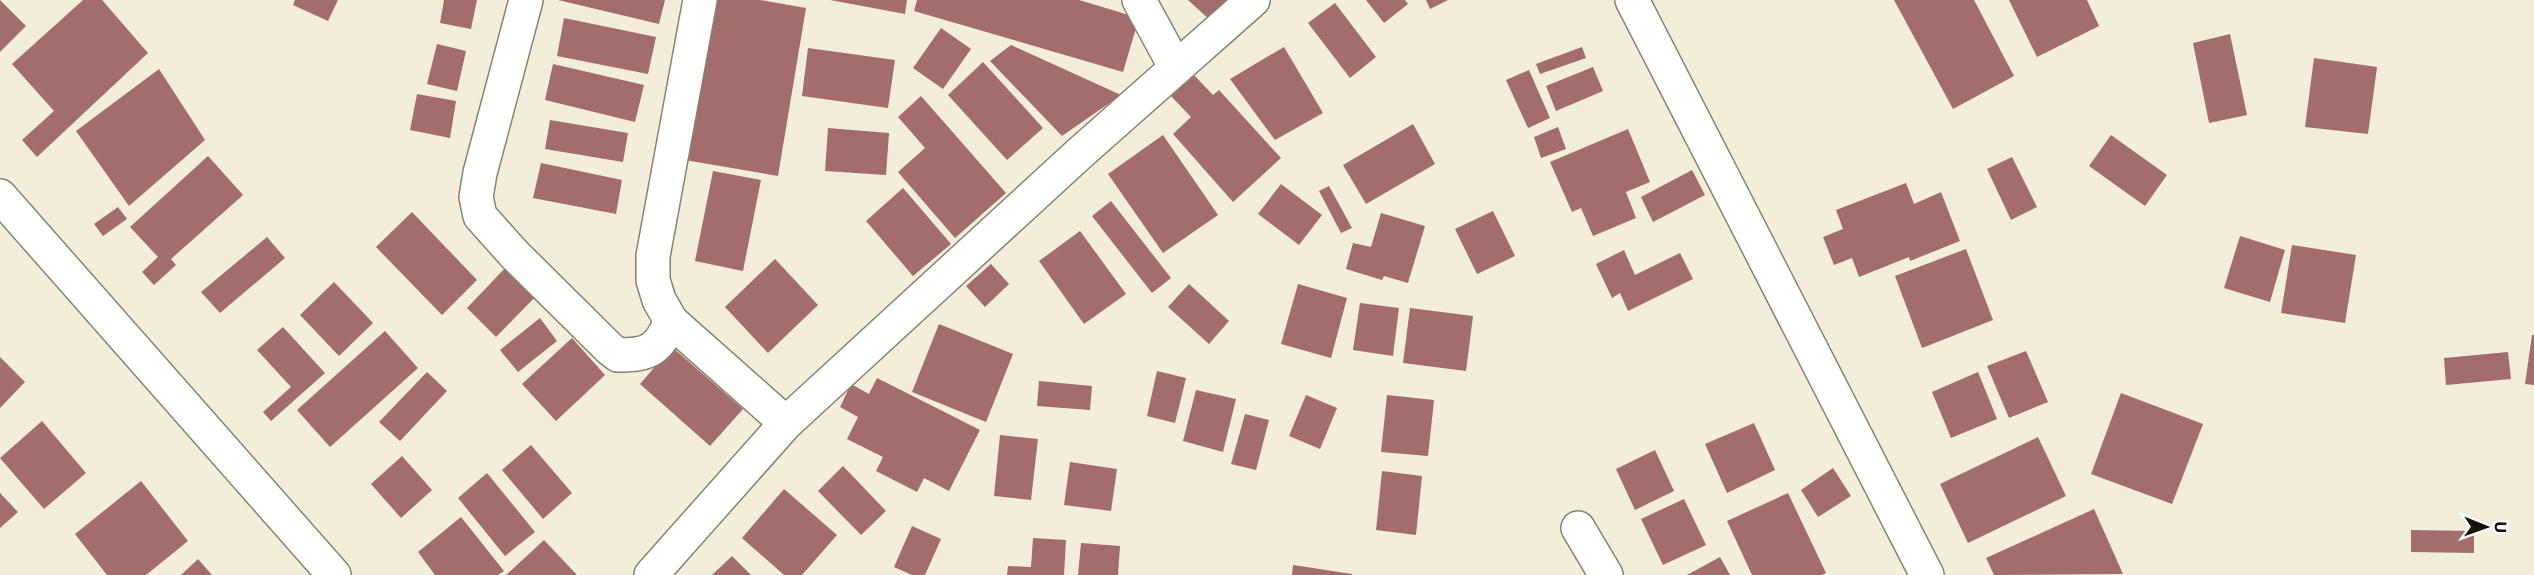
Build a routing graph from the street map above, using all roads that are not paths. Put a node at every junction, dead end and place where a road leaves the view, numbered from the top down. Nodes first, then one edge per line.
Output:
1 (526, 0) edge
2 (700, 0) edge
3 (1139, 0) edge
4 (1253, 0) edge
5 (1632, 0) edge
6 (1176, 68) junction
7 (0, 196) edge
8 (671, 321) junction
9 (786, 423) junction
10 (1578, 528) dead end
11 (334, 575) edge
12 (651, 575) edge
13 (1606, 575) edge
14 (1927, 575) edge

1 - 8 main road
2 - 8 main road
3 - 6 main road
4 - 6 main road
5 - 14 main road
6 - 9 main road
7 - 11 main road
8 - 9 main road
9 - 12 main road
10 - 13 main road

